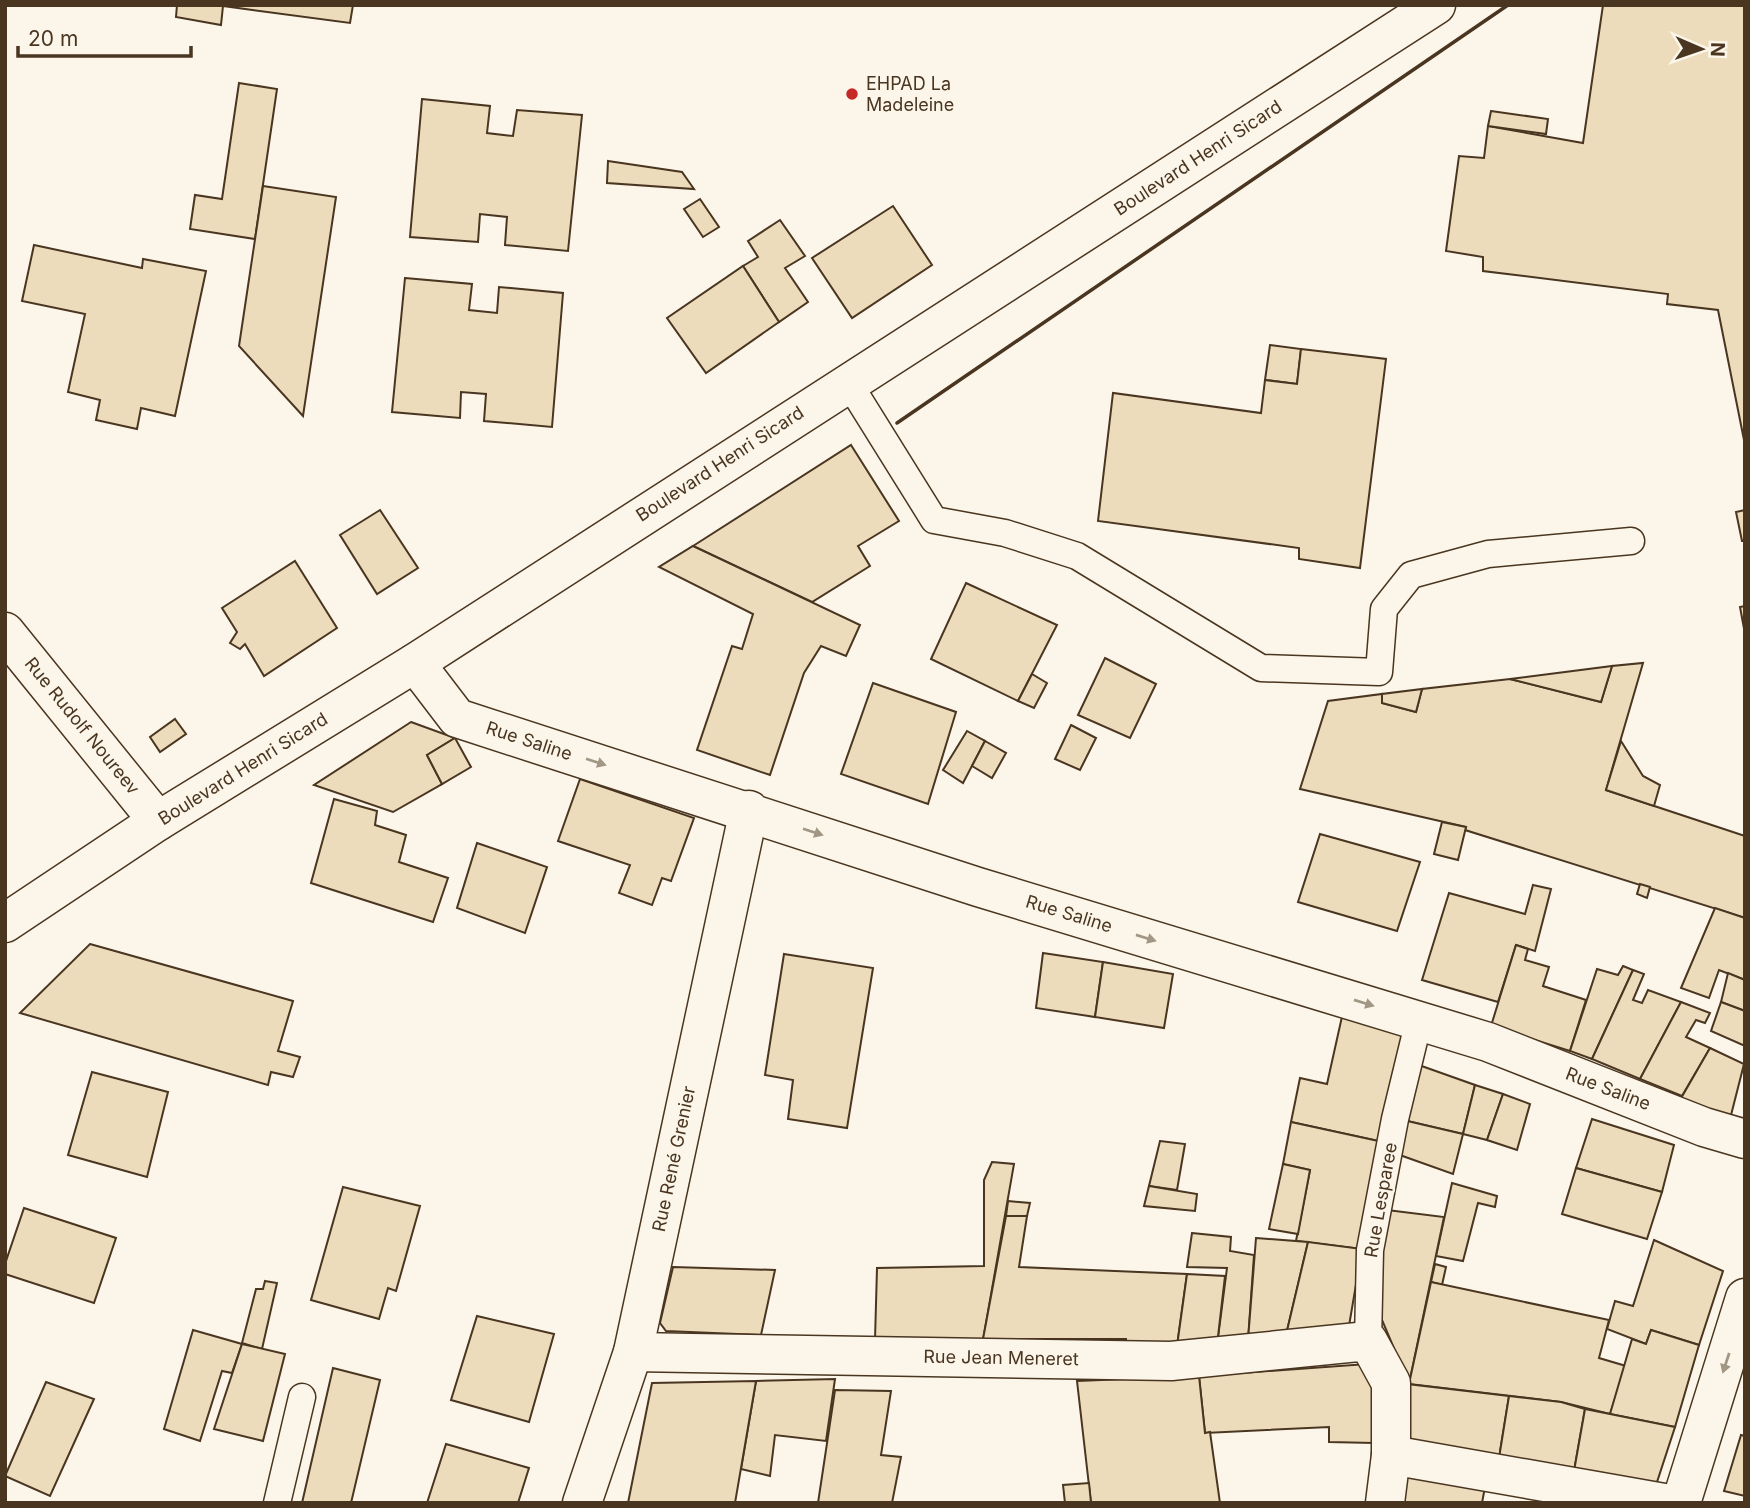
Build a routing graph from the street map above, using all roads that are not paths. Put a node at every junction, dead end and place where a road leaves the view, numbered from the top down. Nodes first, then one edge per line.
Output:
1 (1436, 5) edge
2 (848, 382) junction
3 (1631, 541) dead end
4 (5, 632) edge
5 (415, 663) junction
6 (750, 810) junction
7 (158, 821) junction
8 (5, 923) edge
9 (1419, 1020) junction
10 (1745, 1139) edge
11 (1745, 1297) edge
12 (1368, 1341) junction
13 (633, 1352) junction
14 (302, 1397) dead end
15 (1391, 1455) junction
16 (277, 1503) edge
17 (582, 1503) edge
18 (1385, 1503) edge
19 (1664, 1503) edge
20 (1681, 1503) edge

1 - 2 street, Boulevard Henri Sicard
2 - 3 lane
2 - 5 street, Boulevard Henri Sicard
4 - 7 street, Rue Rudolf Noureev
5 -> 6 street, Rue Saline
5 - 7 street, Boulevard Henri Sicard
6 -> 9 street, Rue Saline
6 - 13 street, Rue René Grenier
7 - 8 street, Boulevard Henri Sicard
9 - 10 street, Rue Saline
9 - 12 lane, Rue Lesparee
11 -> 20 street
12 - 13 street, Rue Jean Meneret
12 - 15 street, Rue Lesparee
13 - 17 street, Rue René Grenier
14 - 16 lane
15 - 18 street, Rue Lesparee
15 - 19 street

